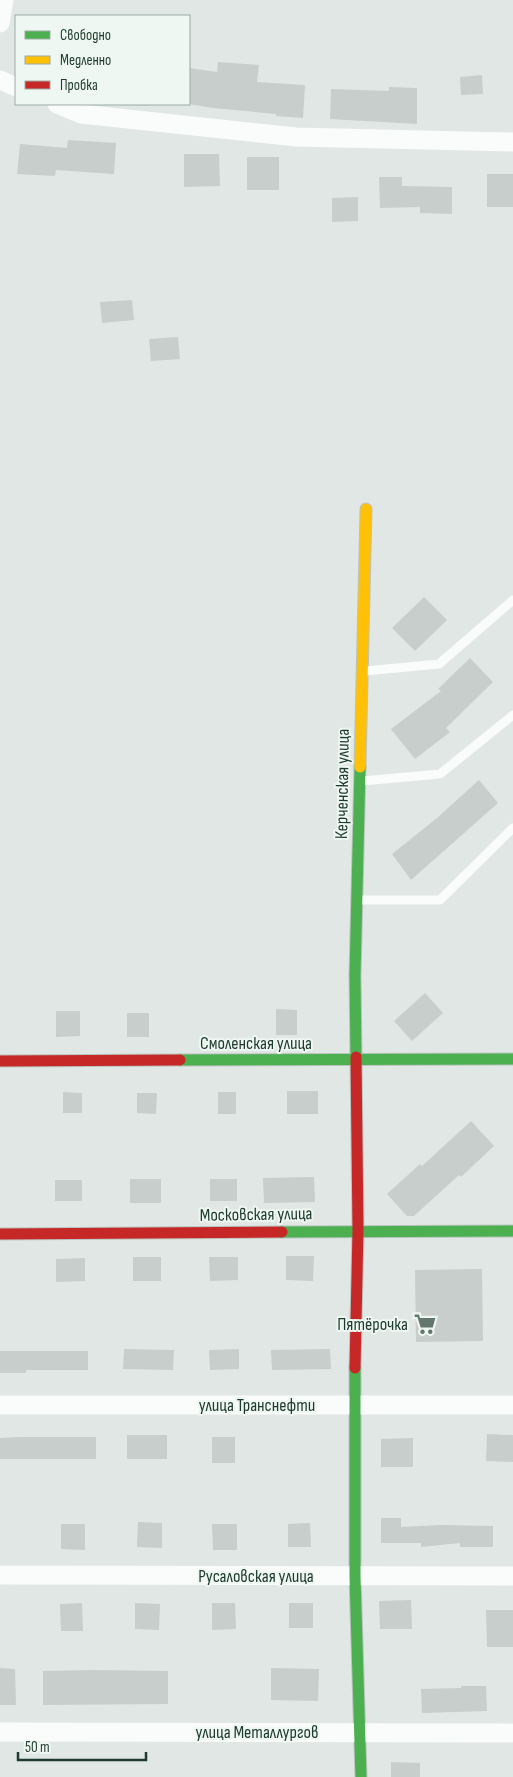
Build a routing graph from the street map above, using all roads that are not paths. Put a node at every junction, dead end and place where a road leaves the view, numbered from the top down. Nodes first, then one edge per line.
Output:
1 (4, 0) edge
2 (0, 22) edge
3 (0, 80) edge
4 (15, 86) edge
5 (59, 105) edge
6 (513, 142) edge
7 (366, 509) dead end
8 (513, 600) edge
9 (362, 671) junction
10 (513, 715) edge
11 (360, 782) junction
12 (513, 828) edge
13 (356, 900) junction
14 (513, 1059) edge
15 (354, 1060) junction
16 (0, 1061) edge
17 (358, 1230) junction
18 (513, 1231) edge
19 (0, 1234) edge
20 (0, 1405) edge
21 (513, 1405) edge
22 (354, 1406) junction
23 (0, 1575) edge
24 (355, 1576) junction
25 (513, 1576) edge
26 (0, 1732) edge
27 (360, 1732) junction
28 (513, 1733) edge
29 (361, 1777) edge

1 - 2 street
3 - 4 street
5 - 6 street
7 - 9 street, Керченская улица
8 - 9 lane
9 - 11 street, Керченская улица
10 - 11 lane
11 - 13 street, Керченская улица
12 - 13 lane
13 - 15 street, Керченская улица
14 - 15 street, Смоленская улица
15 - 16 street, Смоленская улица
15 - 17 street, Керченская улица
17 - 18 street, Московская улица
17 - 19 street, Московская улица
17 - 22 street, Керченская улица
20 - 22 street, улица Транснефти
21 - 22 street, улица Транснефти
22 - 24 street, Керченская улица
23 - 24 street, Русаловская улица
24 - 25 street, Русаловская улица
24 - 27 street, Керченская улица
26 - 27 street, улица Металлургов
27 - 28 street, улица Металлургов
27 - 29 street, Керченская улица

